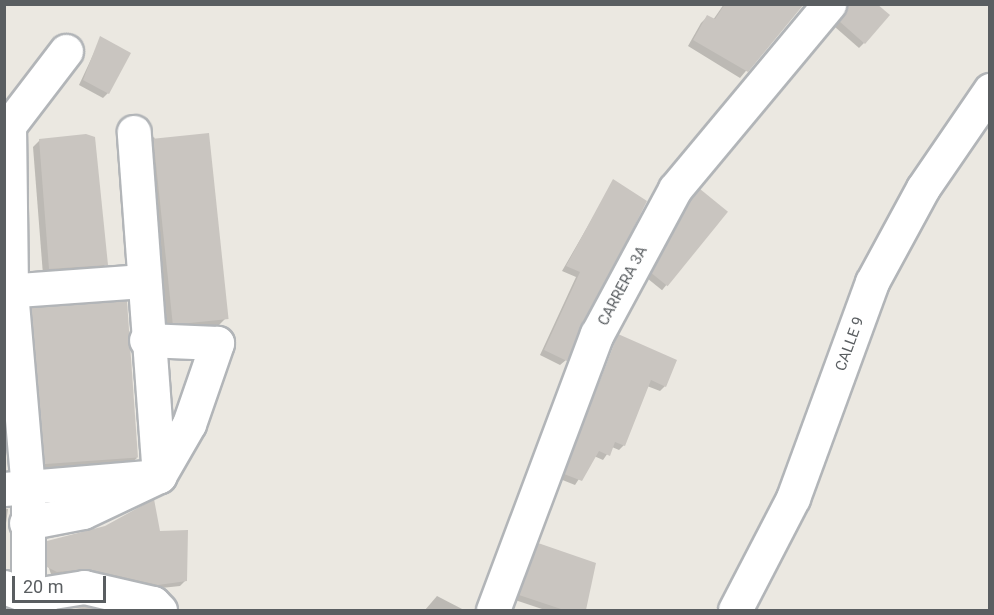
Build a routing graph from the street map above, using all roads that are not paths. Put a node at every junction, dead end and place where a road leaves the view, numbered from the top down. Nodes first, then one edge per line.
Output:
1 (829, 4) edge
2 (66, 51) dead end
3 (990, 90) edge
4 (7, 128) edge
5 (134, 132) dead end
6 (144, 281) junction
7 (8, 291) edge
8 (146, 340) junction
9 (159, 476) junction
10 (16, 489) edge
11 (26, 523) junction
12 (24, 598) edge
13 (160, 610) edge
14 (493, 610) edge
15 (735, 610) edge

1 - 14 street, CARRERA 3A
2 - 4 street
3 - 15 street, CALLE 9
4 - 7 street
5 - 6 street
6 - 7 street
6 - 8 street
7 - 10 street
8 - 9 street
8 - 9 street
9 - 10 street
9 - 11 street
10 - 11 street
11 - 12 street
12 - 13 street

